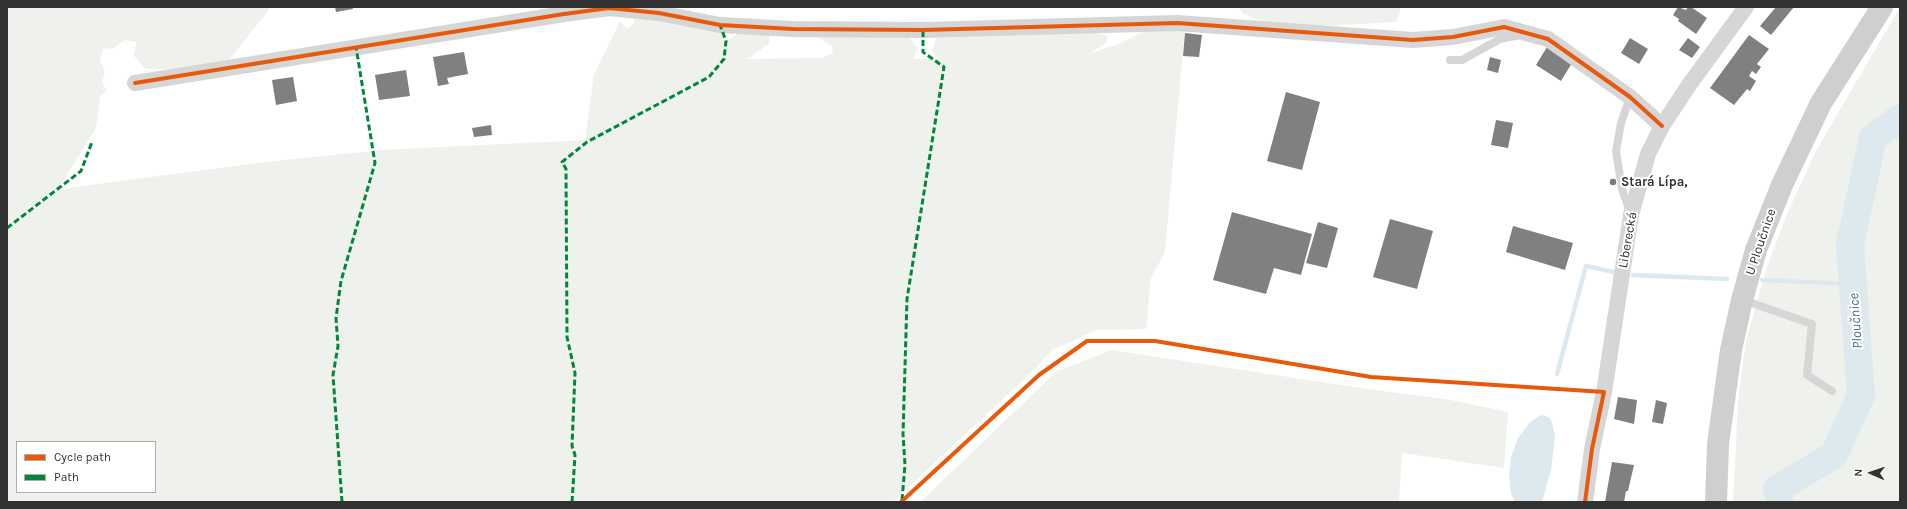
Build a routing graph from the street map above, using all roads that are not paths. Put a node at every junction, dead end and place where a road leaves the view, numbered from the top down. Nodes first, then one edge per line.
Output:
1 (1746, 7) edge
2 (1882, 7) edge
3 (1528, 33) junction
4 (1450, 60) dead end
5 (135, 83) dead end
6 (1630, 97) junction
7 (1662, 126) junction
8 (1631, 215) junction
9 (1742, 300) junction
10 (1832, 391) dead end
11 (1585, 502) edge
12 (1716, 502) edge

1 - 7 street, Liberecká
2 - 9 main road, U Ploučnice
3 - 4 lane
3 - 5 street
3 - 6 street
6 - 7 street
6 - 8 lane
7 - 8 street, Liberecká
8 - 11 street, Liberecká
9 - 10 lane
9 - 12 main road, U Ploučnice

